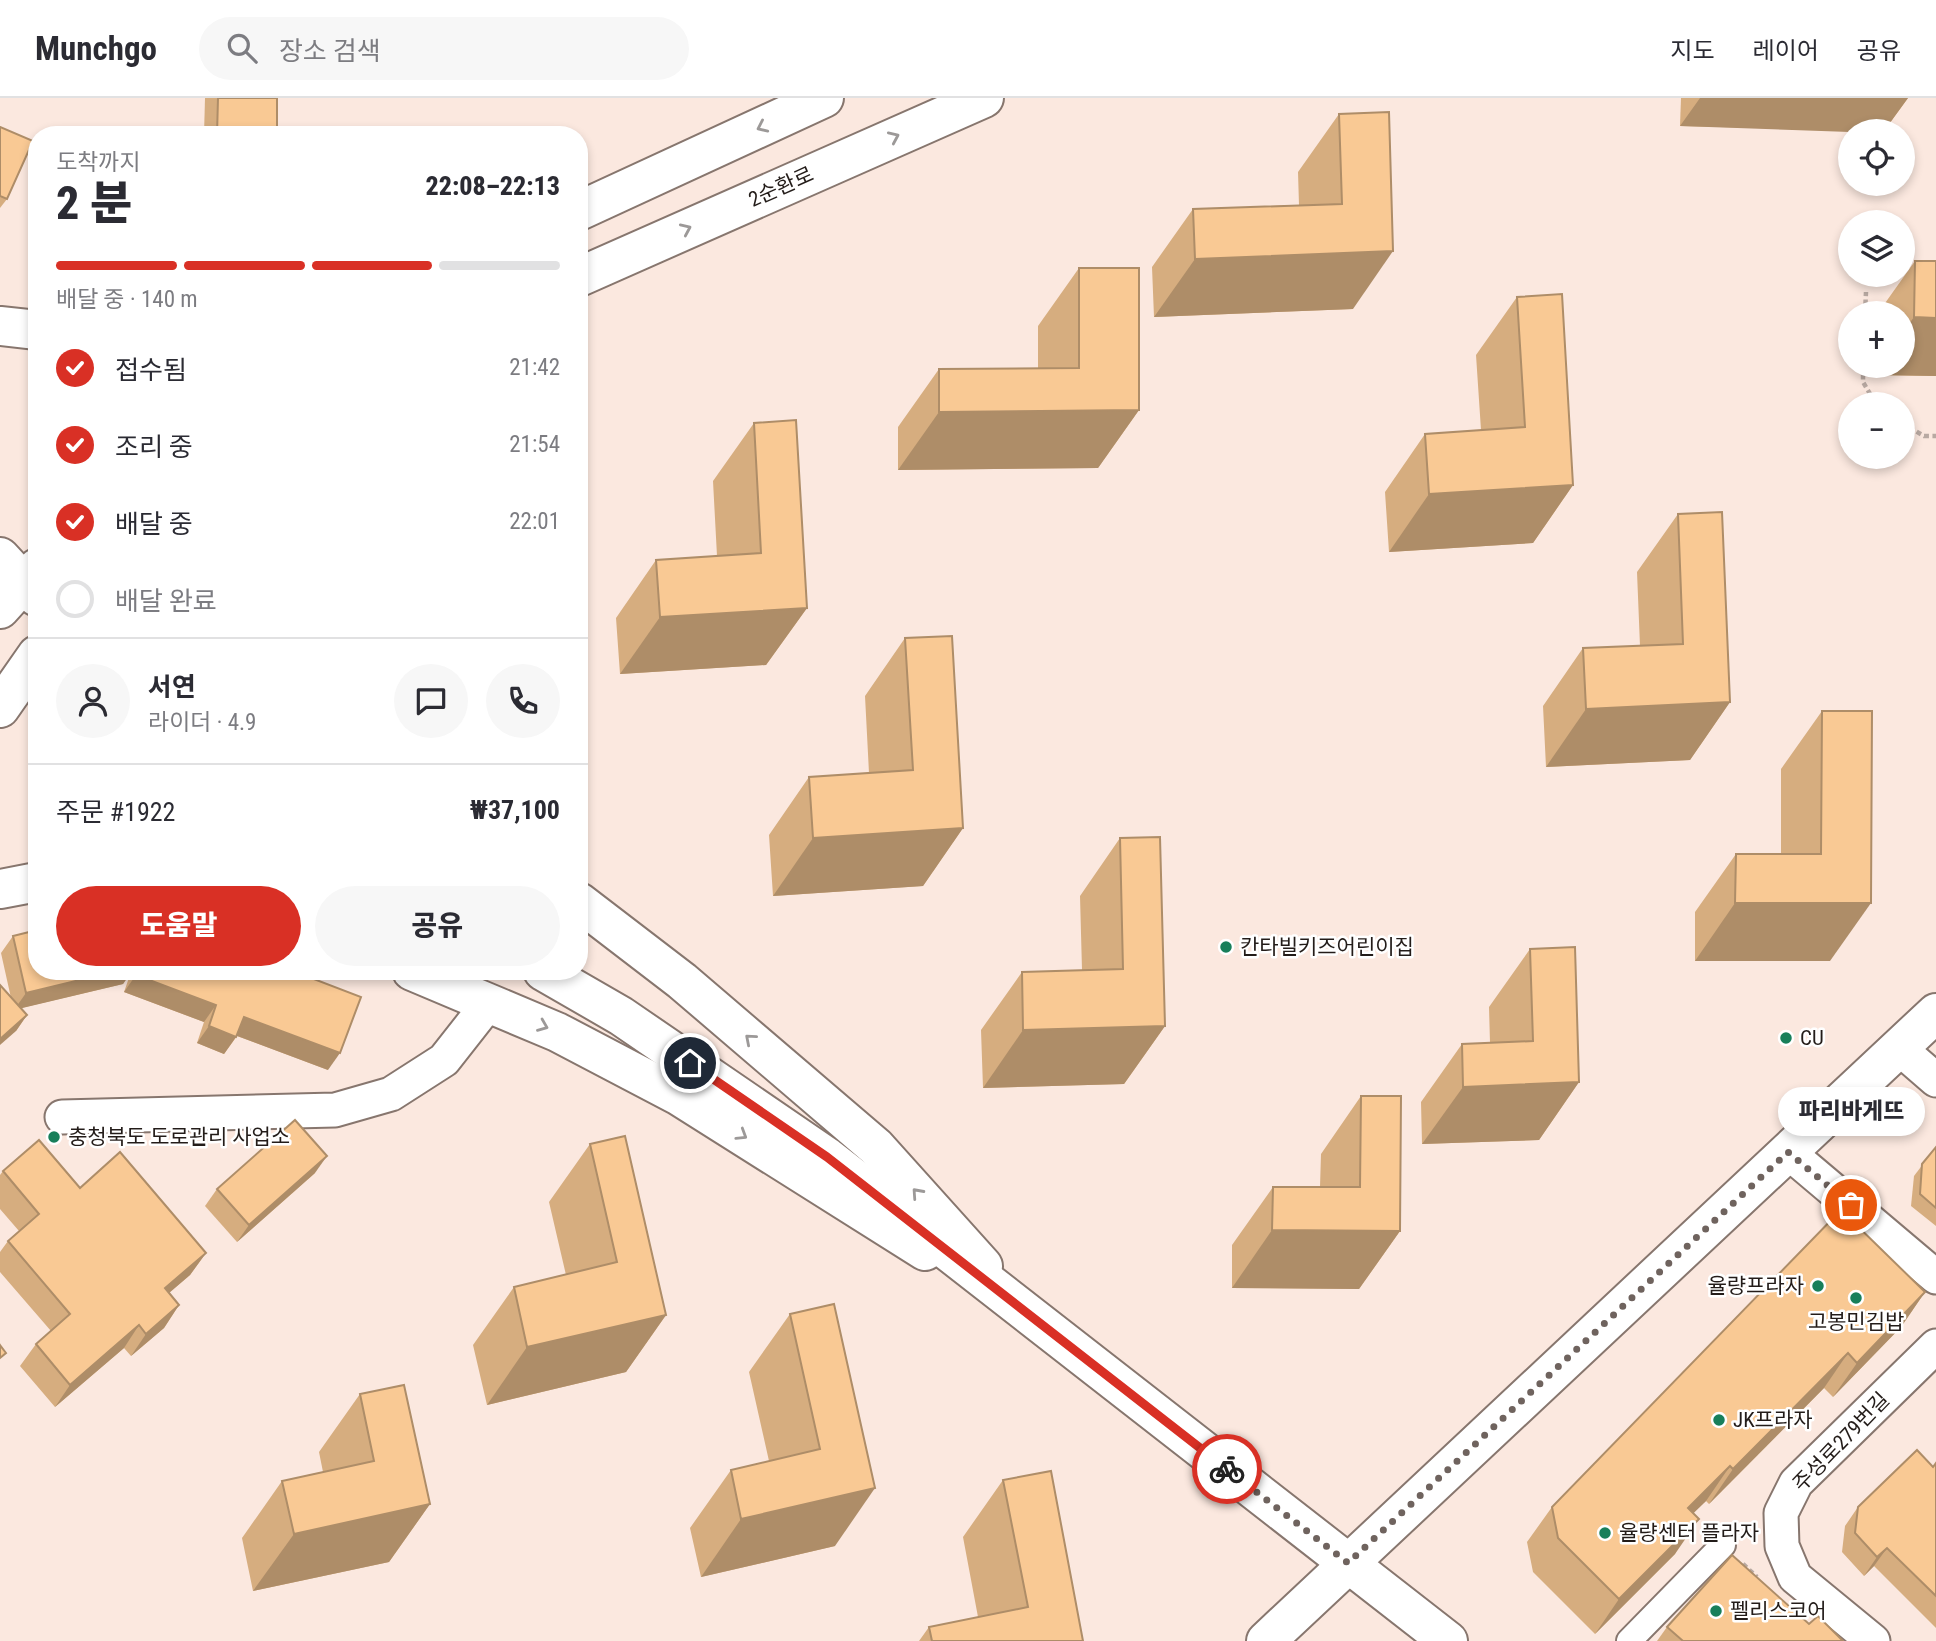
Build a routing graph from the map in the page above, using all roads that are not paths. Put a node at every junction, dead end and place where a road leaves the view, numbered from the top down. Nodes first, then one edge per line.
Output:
1 (824, 98) edge
2 (984, 98) edge
3 (588, 207) edge
4 (651, 244) junction
5 (588, 273) edge
6 (588, 288) edge
7 (0, 326) edge
8 (28, 329) edge
9 (28, 667) edge
10 (0, 708) edge
11 (28, 884) edge
12 (0, 889) edge
13 (588, 909) edge
14 (433, 980) edge
15 (559, 980) edge
16 (488, 1004) junction
17 (1936, 1013) edge
18 (1899, 1048) junction
19 (1936, 1080) edge
20 (62, 1117) dead end
21 (1788, 1152) junction
22 (1936, 1277) edge
23 (1029, 1317) junction
24 (1936, 1346) edge
25 (1723, 1545) dead end
26 (1348, 1563) junction
27 (1266, 1641) edge
28 (1448, 1641) edge
29 (1629, 1641) edge
30 (1873, 1641) edge

1 -> 3 street
4 -> 2 street, 2순환로
4 - 5 street, 2순환로
4 - 6 street
7 - 8 street
9 - 10 street
11 - 12 street
23 -> 13 street
14 - 16 street
15 - 23 street
16 - 20 street
16 -> 23 street
17 - 18 street
18 - 19 street
18 - 21 street
21 - 22 street
21 - 26 street
23 - 26 street
24 - 30 street, 주성로279번길
25 - 29 street
26 - 27 street
26 - 28 street

